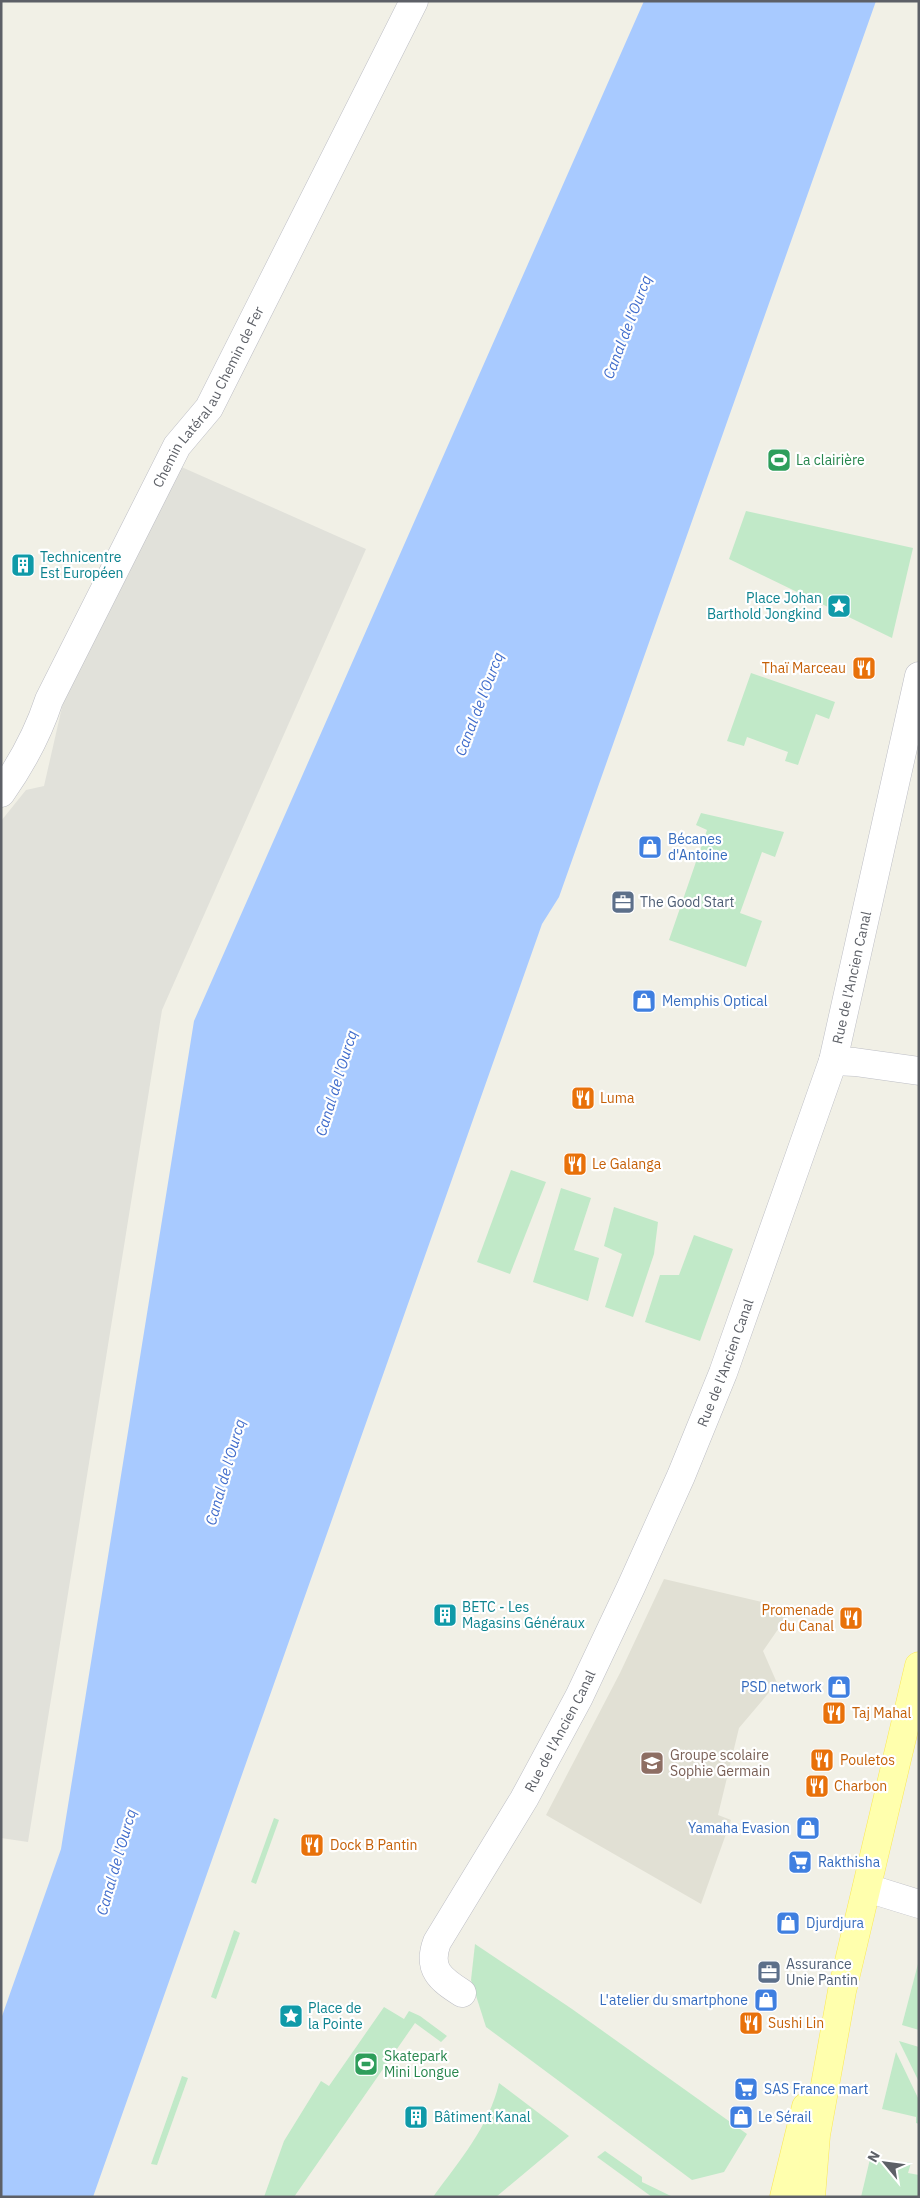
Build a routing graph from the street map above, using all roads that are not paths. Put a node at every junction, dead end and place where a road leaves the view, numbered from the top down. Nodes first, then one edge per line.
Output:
1 (414, 1) edge
2 (919, 676) edge
3 (1, 793) edge
4 (833, 1061) junction
5 (919, 1071) edge
6 (919, 1666) edge
7 (867, 1888) junction
8 (919, 1904) edge
9 (842, 1991) junction
10 (462, 1994) dead end
11 (784, 2197) edge
12 (811, 2197) edge

1 - 3 street, Chemin Latéral au Chemin de Fer
2 - 4 street, Rue de l'Ancien Canal
4 - 5 street
4 - 10 street, Rue de l'Ancien Canal
6 - 7 main road
7 - 8 street
7 - 9 main road
9 - 11 main road
9 - 12 main road

